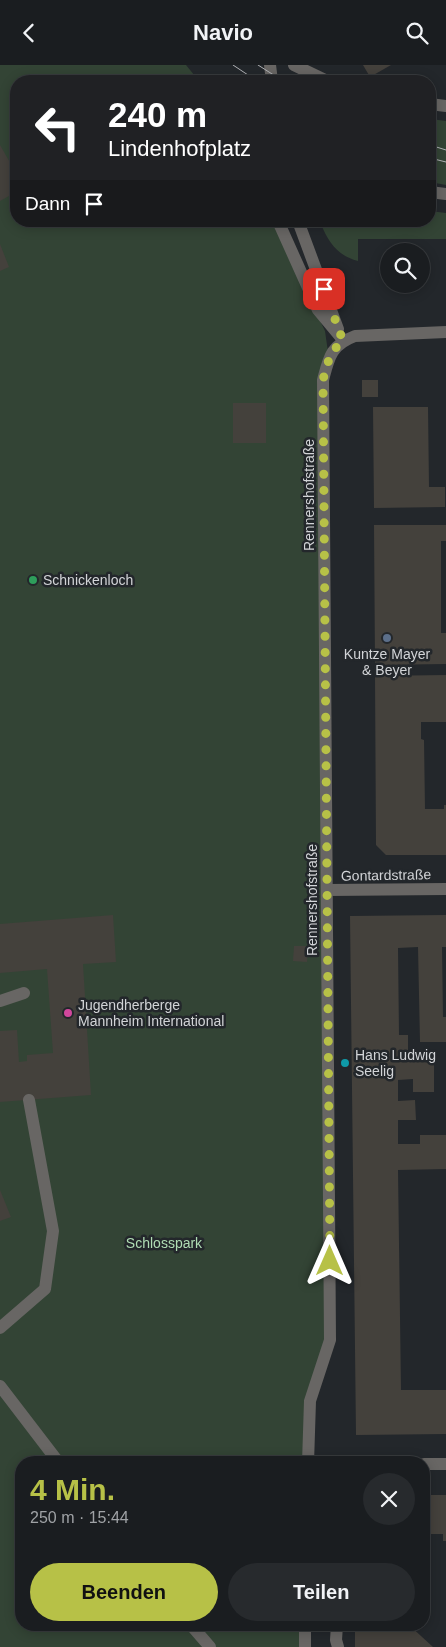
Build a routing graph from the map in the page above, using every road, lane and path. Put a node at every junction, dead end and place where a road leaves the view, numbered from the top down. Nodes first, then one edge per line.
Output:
1 (294, 65) edge
2 (315, 75) edge
3 (281, 227) edge
4 (300, 227) edge
5 (446, 332) edge
6 (343, 341) junction
7 (446, 889) edge
8 (327, 891) junction
9 (24, 993) dead end
10 (0, 1001) edge
11 (29, 1100) dead end
12 (0, 1328) edge
13 (0, 1386) edge
14 (54, 1456) edge
15 (308, 1456) edge
16 (430, 1464) edge
17 (446, 1464) edge
18 (196, 1631) edge
19 (306, 1631) edge
20 (336, 1631) edge
21 (210, 1647) edge
22 (305, 1647) edge
23 (338, 1647) edge

1 - 2 street
3 - 6 street
4 - 6 street
5 - 6 street
6 - 8 street, Rennershofstraße
7 - 8 street, Gontardstraße
8 - 15 street, Rennershofstraße
9 - 10 street
11 - 12 street
13 - 14 street
16 - 17 street
18 - 21 street
19 - 22 street
20 - 23 street

